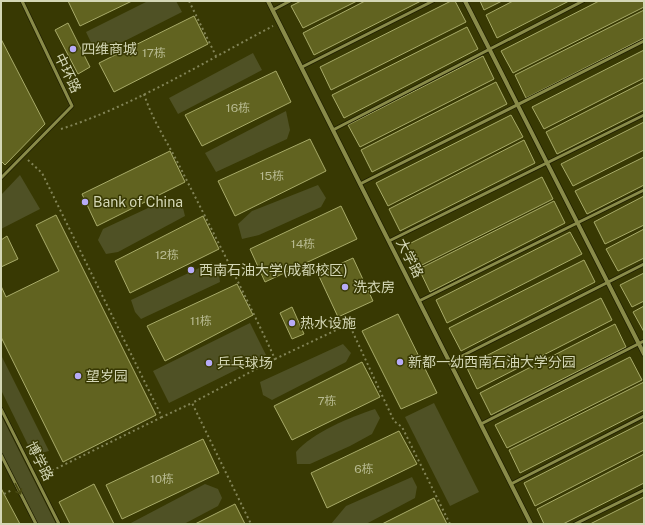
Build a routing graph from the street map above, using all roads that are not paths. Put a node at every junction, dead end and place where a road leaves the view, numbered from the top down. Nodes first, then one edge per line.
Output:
1 (22, 1) edge
2 (268, 1) edge
3 (290, 1) edge
4 (433, 1) edge
5 (466, 1) edge
6 (583, 1) edge
7 (273, 10) junction
8 (644, 41) edge
9 (490, 49) junction
10 (302, 67) junction
11 (518, 105) junction
12 (644, 115) edge
13 (333, 130) junction
14 (547, 163) junction
15 (1, 178) edge
16 (360, 184) junction
17 (644, 190) edge
18 (578, 223) junction
19 (389, 241) junction
20 (644, 264) edge
21 (608, 282) junction
22 (419, 301) junction
23 (644, 341) edge
24 (639, 344) junction
25 (644, 354) edge
26 (450, 362) junction
27 (1, 408) edge
28 (644, 416) edge
29 (481, 424) junction
30 (1, 455) edge
31 (511, 484) junction
32 (644, 490) edge
33 (36, 524) edge
34 (59, 524) edge
35 (531, 524) edge
36 (575, 524) edge

1 - 15 lane, 中环路
2 - 7 street, 大学路
3 - 7 lane
4 - 10 lane
5 - 9 street
6 - 9 lane
7 - 10 street, 大学路
8 - 11 lane
9 - 11 street
9 - 13 lane
10 - 13 street, 大学路
11 - 14 street
11 - 16 lane
12 - 14 lane
13 - 16 street, 大学路
14 - 18 street
14 - 19 lane
16 - 19 street, 大学路
17 - 18 lane
18 - 21 street
18 - 22 lane
19 - 22 street, 大学路
20 - 21 lane
21 - 24 street
21 - 26 lane
22 - 26 street, 大学路
23 - 24 lane
24 - 25 street
24 - 29 lane
26 - 29 street, 大学路
27 - 34 lane, 博学路
28 - 31 lane
29 - 31 street, 大学路
30 -> 33 lane
31 - 35 street, 大学路
32 - 36 lane

